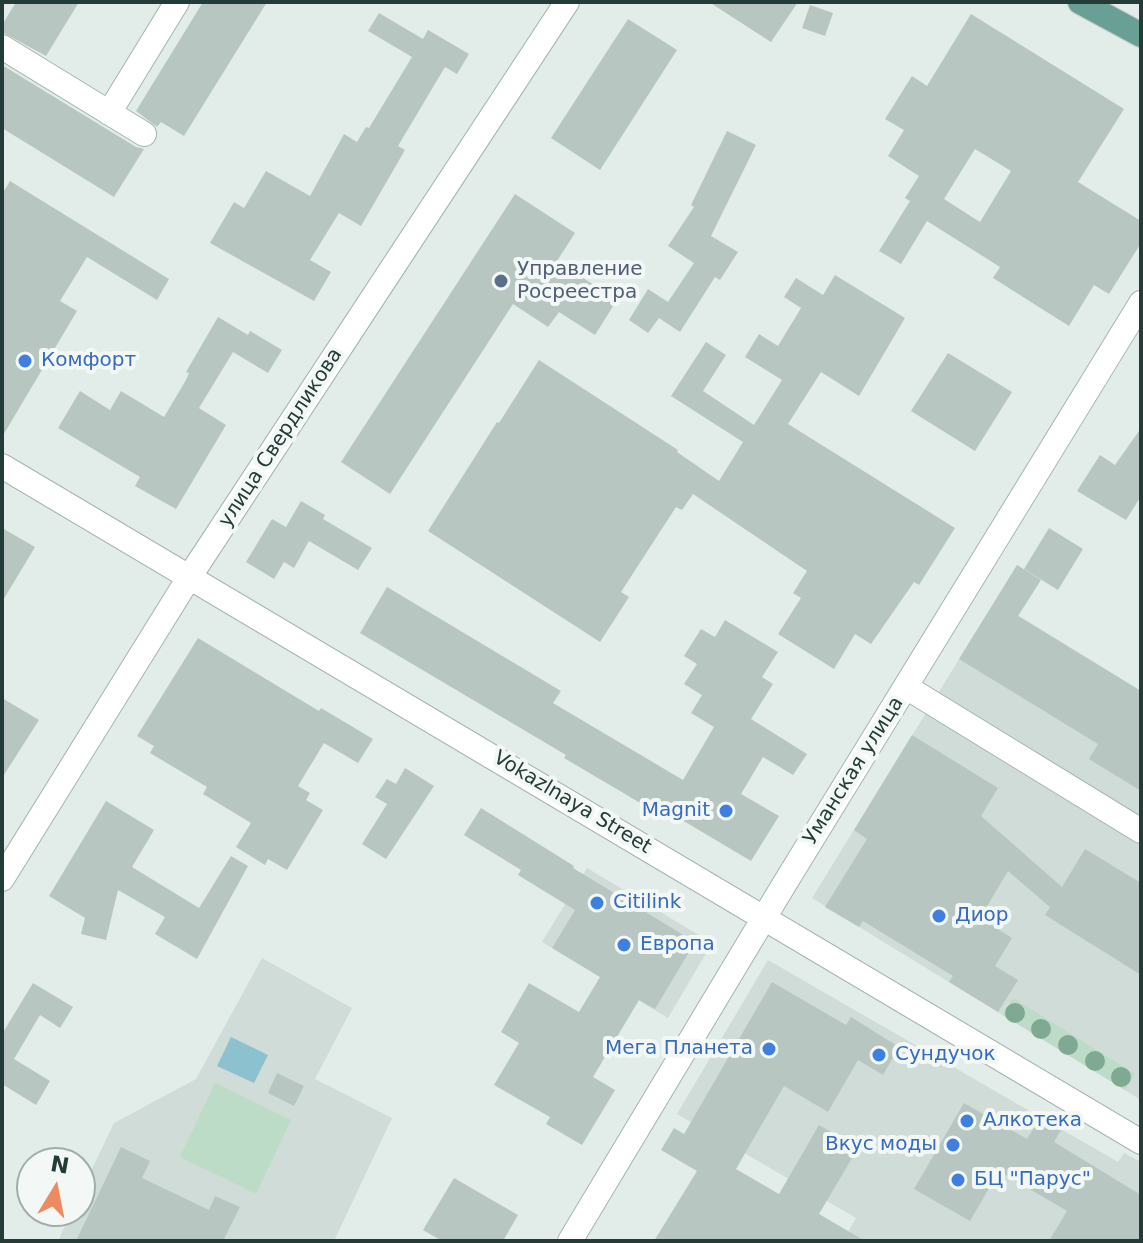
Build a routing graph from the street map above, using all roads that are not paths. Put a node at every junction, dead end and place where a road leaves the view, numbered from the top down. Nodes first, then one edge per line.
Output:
1 (177, 2) edge
2 (567, 2) edge
3 (1080, 2) edge
4 (1141, 35) edge
5 (2, 47) edge
6 (109, 113) junction
7 (144, 134) dead end
8 (1141, 303) edge
9 (2, 466) edge
10 (190, 576) junction
11 (906, 687) junction
12 (1141, 831) edge
13 (2, 879) edge
14 (765, 917) junction
15 (1141, 1142) edge
16 (570, 1241) edge

1 - 6 street
2 - 10 street, улица Свердликова
3 - 4 main road
5 - 6 street
6 - 7 street
8 - 11 street, Уманская улица
9 - 10 street, Vokazlnaya Street
10 - 13 street, улица Свердликова
10 - 14 street, Vokazlnaya Street
11 - 12 street
11 - 14 street, Уманская улица
14 - 15 street, Vokazlnaya Street
14 - 16 street, Уманская улица

